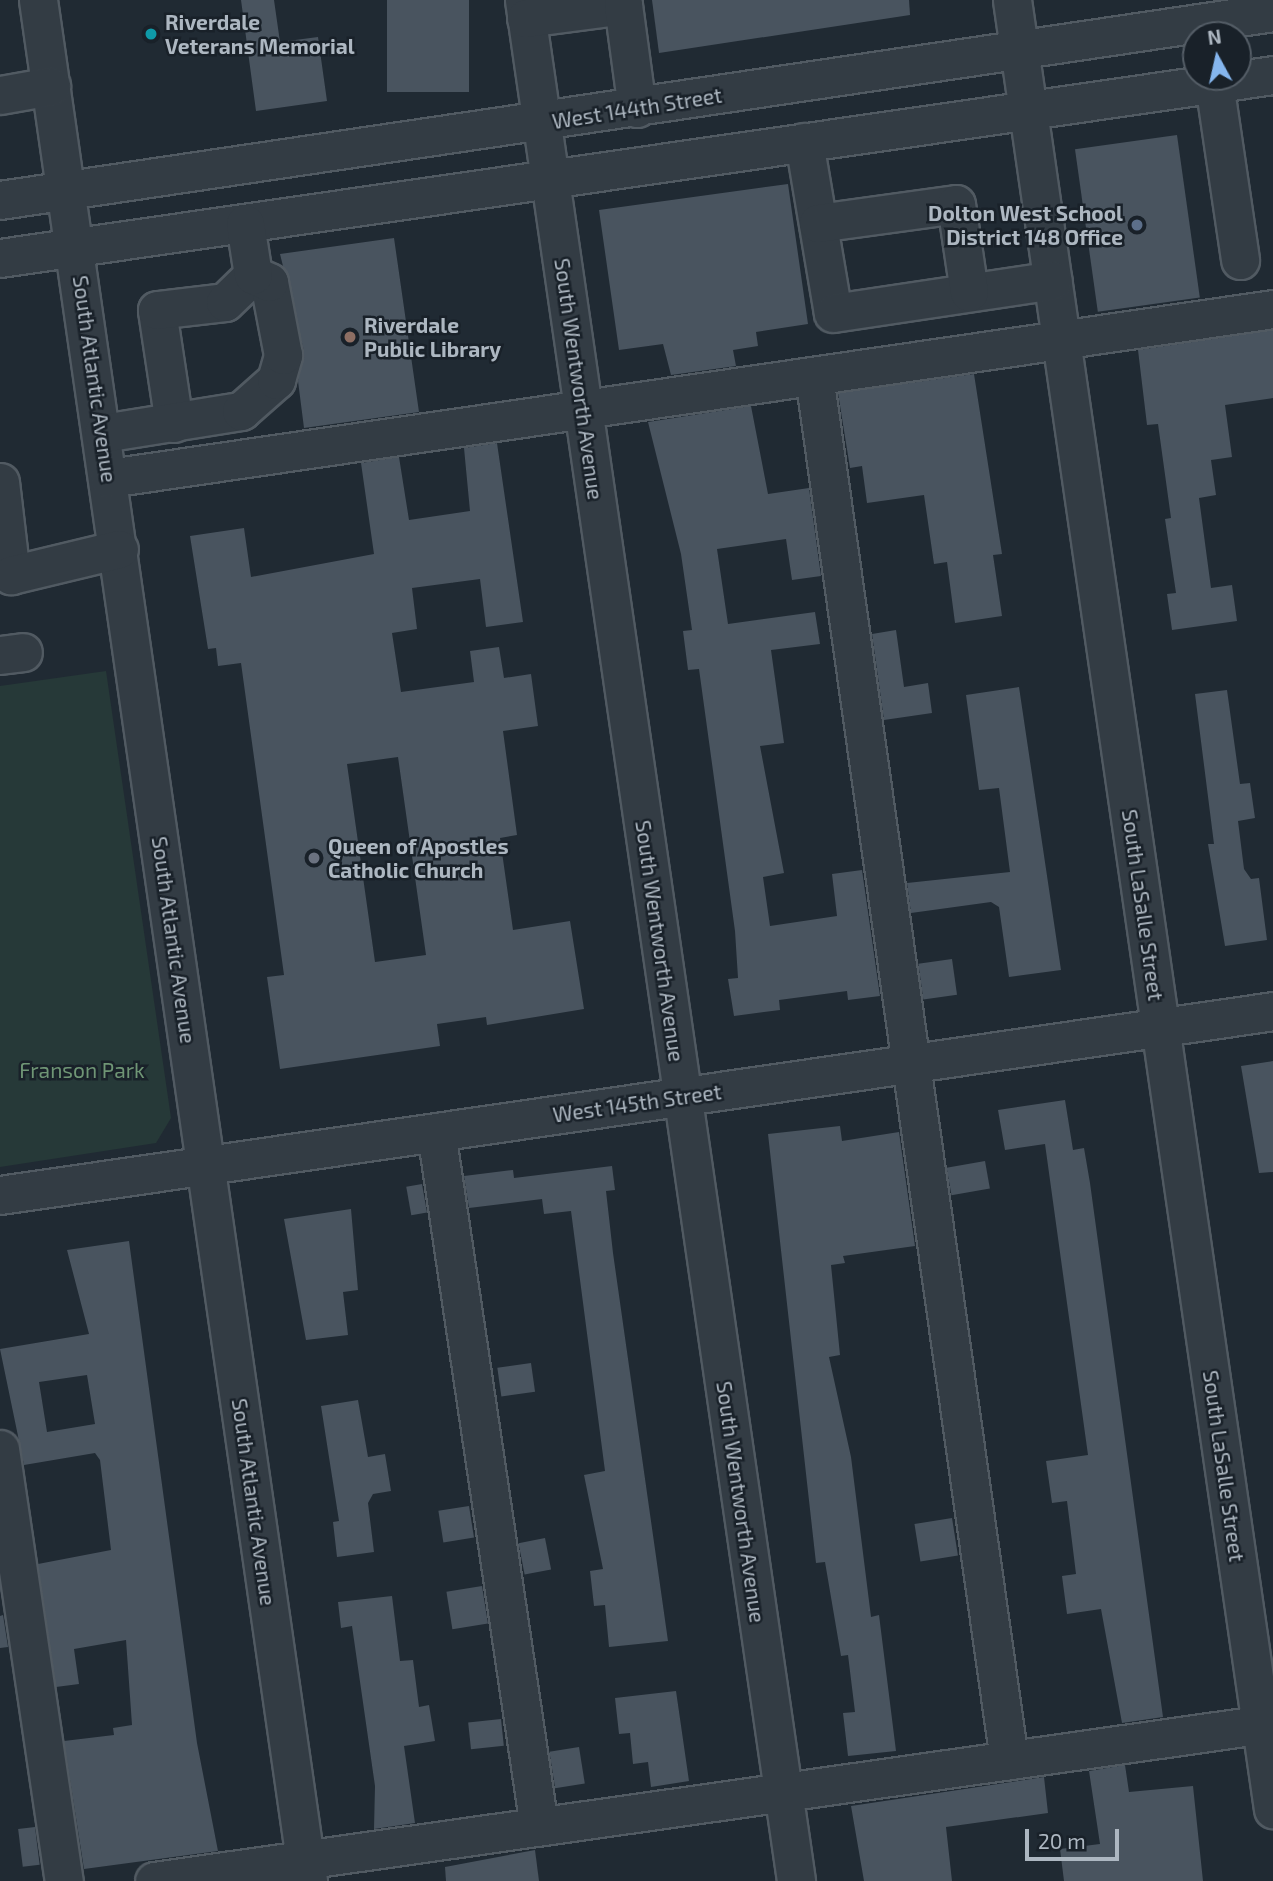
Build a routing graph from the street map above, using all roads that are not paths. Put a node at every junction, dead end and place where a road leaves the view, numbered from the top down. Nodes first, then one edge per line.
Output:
1 (38, 0) edge
2 (1012, 0) edge
3 (525, 9) edge
4 (1273, 12) edge
5 (1019, 49) junction
6 (1273, 75) edge
7 (1252, 78) edge
8 (51, 86) junction
9 (1182, 88) edge
10 (1215, 91) edge
11 (0, 95) edge
12 (638, 108) junction
13 (1028, 110) junction
14 (542, 123) junction
15 (804, 142) junction
16 (549, 179) junction
17 (68, 189) junction
18 (0, 201) edge
19 (818, 223) junction
20 (244, 224) junction
21 (76, 250) junction
22 (0, 258) edge
23 (1240, 260) dead end
24 (253, 275) junction
25 (1052, 280) junction
26 (969, 292) junction
27 (1273, 309) edge
28 (1061, 339) junction
29 (814, 376) junction
30 (583, 409) junction
31 (174, 423) junction
32 (103, 433) junction
33 (109, 478) junction
34 (0, 482) edge
35 (119, 549) junction
36 (6, 577) edge
37 (1273, 1011) edge
38 (1160, 1027) junction
39 (911, 1063) junction
40 (682, 1096) junction
41 (436, 1132) junction
42 (206, 1166) junction
43 (0, 1195) edge
44 (0, 1449) edge
45 (1267, 1724) edge
46 (1009, 1760) junction
47 (783, 1792) junction
48 (1273, 1809) edge
49 (539, 1826) junction
50 (307, 1870) edge
51 (64, 1881) edge
52 (154, 1881) edge
53 (796, 1881) edge

1 - 8 street, South Atlantic Avenue
2 - 5 street, South LaSalle Street
3 - 12 street
3 - 14 street, South Wentworth Avenue
4 - 5 street, West 144th Street
5 - 12 street, West 144th Street
5 - 13 street, South LaSalle Street
6 - 7 street
8 - 11 street
8 - 17 street, South Atlantic Avenue
9 - 13 street
10 - 23 street
12 - 14 street, West 144th Street
13 - 15 street
13 - 25 street, South LaSalle Street
14 - 16 street, South Wentworth Avenue
14 - 17 street, West 144th Street
15 - 16 street
15 - 19 street
16 - 20 street
16 - 30 street, South Wentworth Avenue
17 - 18 street, West 144th Street
17 - 21 street, South Atlantic Avenue
19 - 26 street
19 - 26 street
20 - 21 street
20 - 24 street
21 - 22 street
21 - 32 street, South Atlantic Avenue
24 - 31 street
24 - 31 street
25 - 26 street
25 - 28 street, South LaSalle Street
27 - 28 street
28 - 29 street
28 - 38 street, South LaSalle Street
29 - 30 street
29 - 39 street
30 - 33 street
30 - 40 street, South Wentworth Avenue
31 - 32 street
32 - 33 street, South Atlantic Avenue
33 - 35 street, South Atlantic Avenue
34 - 36 street
35 - 36 street
35 - 42 street, South Atlantic Avenue
37 - 38 street, West 145th Street
38 - 39 street, West 145th Street
38 - 45 street, South LaSalle Street
39 - 40 street, West 145th Street
39 - 46 street
40 - 41 street, West 145th Street
40 - 47 street, South Wentworth Avenue
41 - 42 street, West 145th Street
41 - 49 street
42 - 43 street, West 145th Street
42 - 50 street, South Atlantic Avenue
44 - 51 street
45 - 46 street
45 - 48 street, South LaSalle Street
46 - 47 street
47 - 49 street
47 - 53 street, South Wentworth Avenue
49 - 50 street
50 - 52 street

